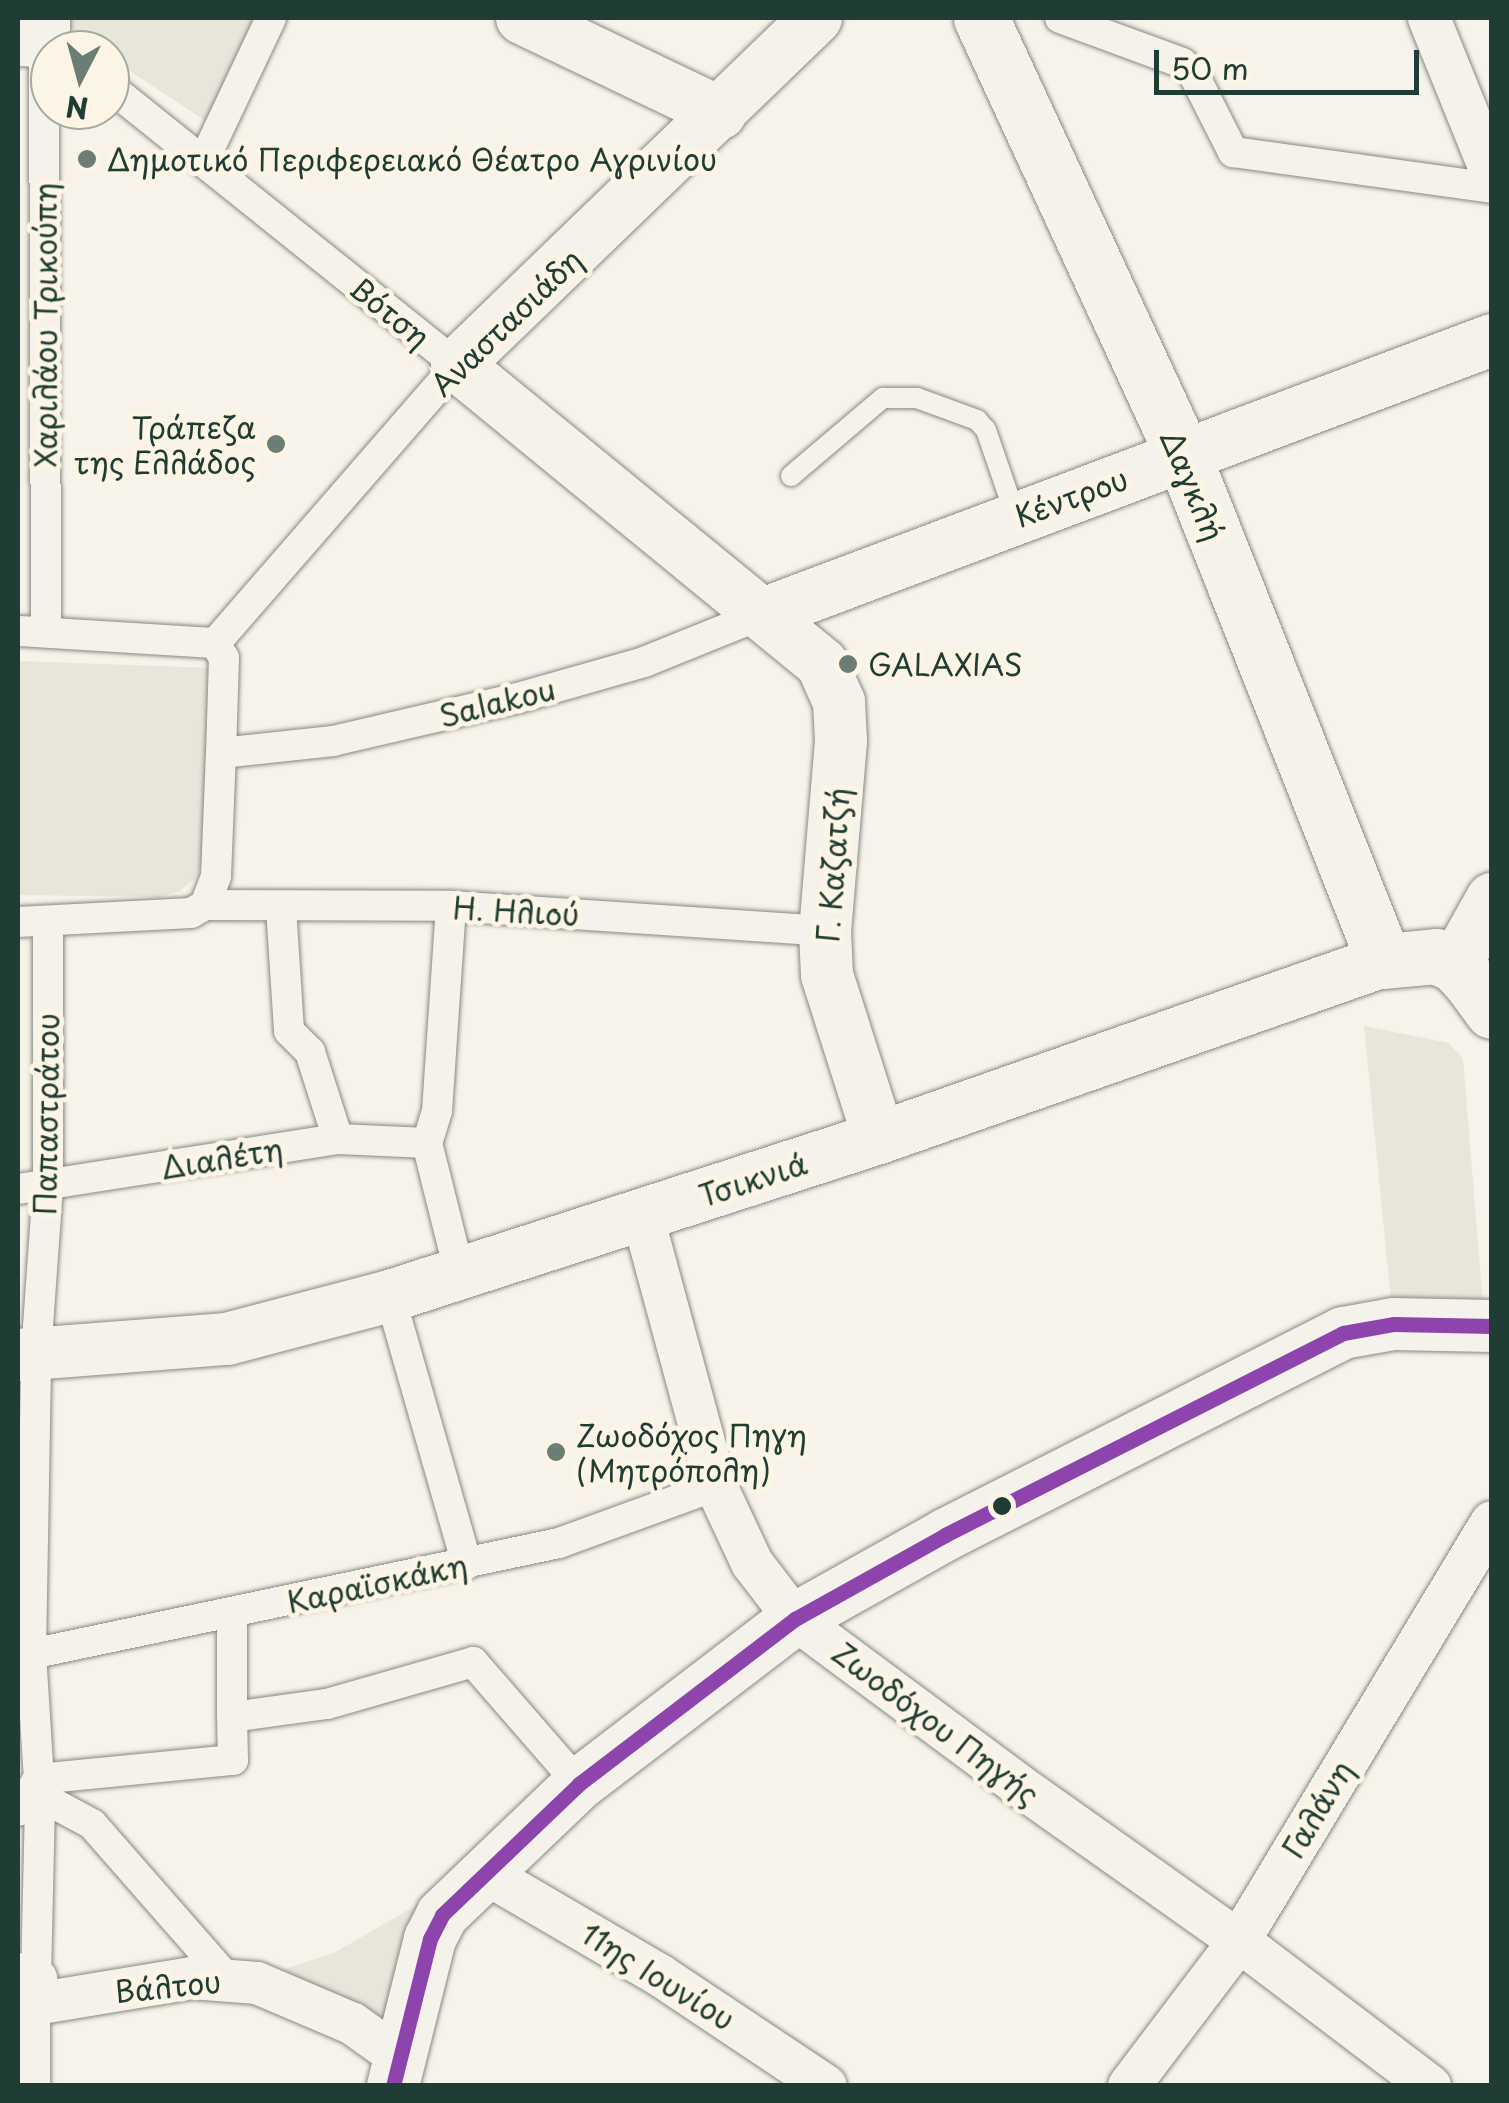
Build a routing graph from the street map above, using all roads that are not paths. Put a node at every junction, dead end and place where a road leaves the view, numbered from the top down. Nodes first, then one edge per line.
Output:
1 (271, 18) edge
2 (522, 18) edge
3 (816, 18) edge
4 (981, 18) edge
5 (1060, 18) edge
6 (1429, 18) edge
7 (130, 103) edge
8 (720, 113) junction
9 (40, 130) edge
10 (203, 162) junction
11 (1492, 174) edge
12 (1492, 188) edge
13 (1492, 340) edge
14 (456, 366) junction
15 (1182, 456) junction
16 (791, 476) dead end
17 (1016, 517) junction
18 (763, 614) junction
19 (32, 631) edge
20 (215, 643) junction
21 (221, 752) junction
22 (1492, 899) edge
23 (205, 904) junction
24 (280, 906) junction
25 (450, 906) junction
26 (32, 922) edge
27 (826, 930) junction
28 (1384, 962) junction
29 (1455, 965) junction
30 (1492, 1011) edge
31 (878, 1138) junction
32 (338, 1139) junction
33 (427, 1143) junction
34 (33, 1188) edge
35 (642, 1214) junction
36 (459, 1270) junction
37 (390, 1296) junction
38 (1492, 1326) edge
39 (27, 1355) edge
40 (716, 1486) junction
41 (1492, 1522) edge
42 (467, 1564) junction
43 (232, 1612) junction
44 (796, 1619) junction
45 (31, 1654) junction
46 (232, 1717) junction
47 (579, 1784) junction
48 (32, 1795) edge
49 (485, 1873) junction
50 (1239, 1941) junction
51 (226, 1978) junction
52 (30, 1986) edge
53 (398, 2072) edge
54 (35, 2086) edge
55 (826, 2086) edge
56 (1129, 2086) edge
57 (1430, 2086) edge

1 - 10 street
2 - 8 street
3 - 8 street, Αναστασιάδη
4 - 15 main road, Δαγκλή
5 - 12 street
6 - 11 street
7 - 10 street, Βότση
8 - 14 street, Αναστασιάδη
9 - 19 street, Χαριλάου Τρικούπη
10 - 14 street, Βότση
13 - 15 street, Κέντρου
14 - 18 street, Βότση
14 - 20 street, Αναστασιάδη
15 - 17 street, Κέντρου
15 - 28 main road, Δαγκλή
16 - 17 lane
17 - 18 street, Κέντρου
18 - 21 street, Salakou
18 - 27 street, Γ. Καζατζή
19 - 20 street
20 - 21 street
21 - 23 street
22 - 29 street
23 - 24 street, Η. Ηλιού
23 - 26 street, Η. Ηλιού
24 - 25 street, Η. Ηλιού
24 - 32 street
25 - 27 street, Η. Ηλιού
25 - 33 street
26 - 34 street, Παπαστράτου
27 - 31 street, Γ. Καζατζή
28 - 29 main road, Τσικνιά
28 - 31 street, Τσικνιά
29 - 30 main road
31 - 35 street, Τσικνιά
32 - 33 street, Διαλέτη
32 - 34 street, Διαλέτη
33 - 36 street
34 - 39 street, Παπαστράτου
35 - 36 street, Τσικνιά
35 - 40 street, Ζωοδόχου Πηγής
36 - 37 street, Τσικνιά
37 - 39 street, Τσικνιά
37 - 42 street
38 - 44 street
39 - 45 street, Παπαστράτου
40 - 42 street, Καραϊσκάκη
40 - 44 street, Ζωοδόχου Πηγής
41 - 50 street, Γαλάνη
42 - 43 street, Καραϊσκάκη
43 - 45 street, Καραϊσκάκη
43 - 46 street
44 - 47 street
44 - 50 street, Ζωοδόχου Πηγής
45 - 48 street, Παπαστράτου
46 - 47 street
46 - 48 street
47 - 49 street
48 - 51 street
48 - 52 street, Παπαστράτου
49 - 53 street
49 - 55 street, 11ης Ιουνίου
50 - 56 street, Γαλάνη
50 - 57 street, Ζωοδόχου Πηγής
51 - 52 street, Βάλτου
51 - 53 street, Βάλτου
52 - 54 street, Παπαστράτου

